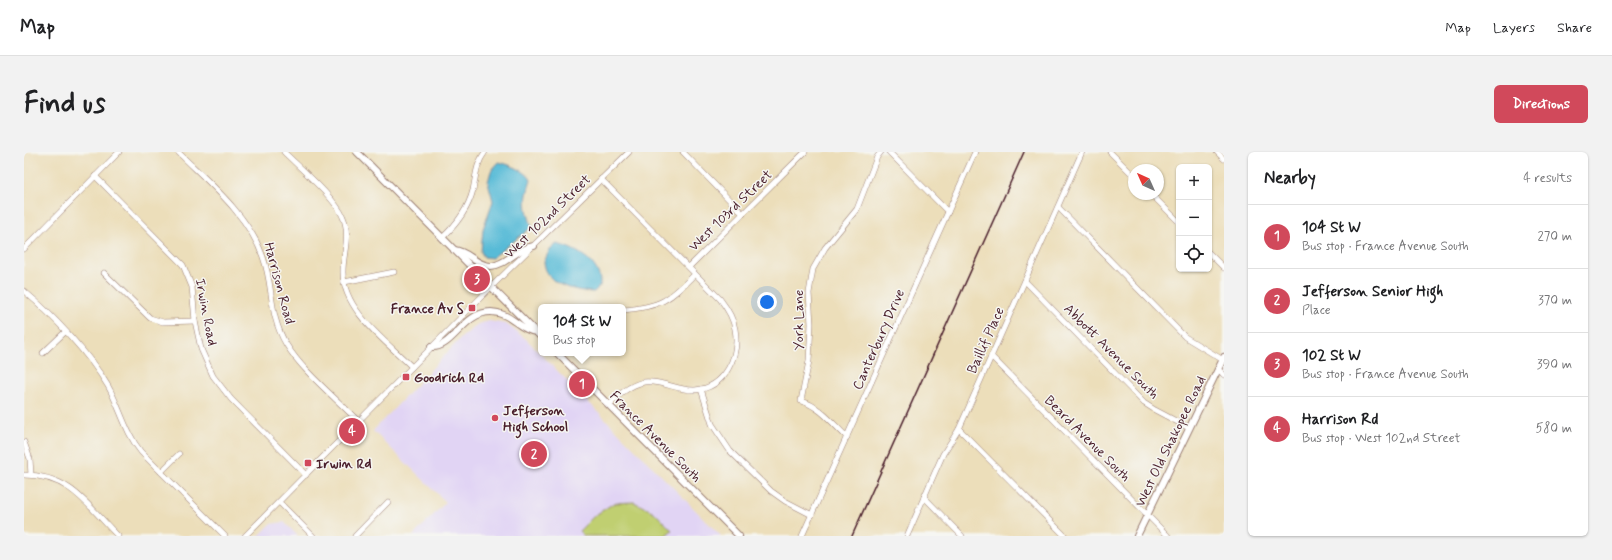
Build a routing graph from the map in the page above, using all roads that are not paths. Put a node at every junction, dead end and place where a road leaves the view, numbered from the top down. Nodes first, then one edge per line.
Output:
1 (119, 152) edge
2 (178, 152) edge
3 (284, 152) edge
4 (357, 152) edge
5 (485, 152) edge
6 (629, 152) edge
7 (683, 152) edge
8 (805, 152) edge
9 (881, 152) edge
10 (889, 152) edge
11 (975, 152) edge
12 (1082, 152) edge
13 (1110, 152) edge
14 (1217, 152) edge
15 (1224, 159) edge
16 (1128, 170) edge
17 (95, 176) junction
18 (601, 179) junction
19 (1157, 200) edge
20 (1058, 207) junction
21 (948, 212) junction
22 (743, 214) junction
23 (1176, 219) edge
24 (442, 238) junction
25 (534, 246) junction
26 (24, 249) edge
27 (454, 250) junction
28 (1212, 256) edge
29 (689, 267) junction
30 (1224, 268) edge
31 (394, 272) dead end
32 (104, 273) dead end
33 (695, 274) junction
34 (1024, 281) junction
35 (344, 282) junction
36 (491, 287) junction
37 (24, 291) edge
38 (626, 310) edge
39 (195, 321) junction
40 (65, 332) junction
41 (536, 332) joint
42 (431, 348) junction
43 (43, 353) dead end
44 (560, 356) edge
45 (991, 356) junction
46 (1223, 358) edge
47 (412, 367) junction
48 (1218, 369) junction
49 (1224, 375) edge
50 (702, 389) junction
51 (609, 405) junction
52 (358, 421) junction
53 (959, 428) junction
54 (1189, 428) junction
55 (847, 437) junction
56 (24, 442) edge
57 (179, 454) dead end
58 (161, 472) junction
59 (306, 474) junction
60 (24, 475) edge
61 (31, 475) junction
62 (924, 497) junction
63 (279, 502) junction
64 (388, 502) dead end
65 (812, 515) junction
66 (1147, 515) junction
67 (118, 536) edge
68 (225, 536) edge
69 (245, 536) edge
70 (313, 536) edge
71 (355, 536) edge
72 (739, 536) edge
73 (802, 536) edge
74 (907, 536) edge
75 (962, 536) edge
76 (1065, 536) edge
77 (1137, 536) edge
78 (1168, 536) edge

1 - 17 street
2 - 52 street, Harrison Road
3 - 35 street
4 - 24 main road
5 - 24 street
6 - 18 street, West 102nd Street
7 - 22 street
8 - 22 street, West 103rd Street
9 - 55 street, York Lane
10 - 21 street
11 - 21 street, Canterbury Drive
12 - 20 street, Baillif Place
13 - 16 street
14 - 15 street
17 - 26 street
17 - 39 street, Irwin Road
18 - 25 street, West 102nd Street
18 - 29 street
19 - 23 street
20 - 34 street, Baillif Place
20 - 46 street
21 - 55 street, Canterbury Drive
22 - 29 street, West 103rd Street
24 - 27 main road
25 - 27 main road
25 - 36 street, West 102nd Street
27 - 36 main road
28 - 30 street
29 - 33 street
31 - 35 street
32 - 39 street
33 - 38 street, West 103rd Street
33 - 50 street
34 - 45 street, Baillif Place
34 - 54 street, Abbott Avenue South
35 - 47 street
36 - 41 main road
36 - 42 street, West 102nd Street
37 - 40 street
39 - 59 street, Irwin Road
40 - 43 street
40 - 58 street
41 - 42 main road
42 - 47 street, West 102nd Street
44 - 51 main road, France Avenue South
45 - 53 street, Baillif Place
45 - 66 street, Beard Avenue South
46 - 48 main road, West Old Shakopee Road
47 - 52 street, West 102nd Street
48 - 49 street
48 - 54 main road, West Old Shakopee Road
50 - 51 street
50 - 65 street
51 - 72 main road, France Avenue South
52 - 59 street, West 102nd Street
53 - 62 street, Baillif Place
53 - 76 street
54 - 66 main road, West Old Shakopee Road
55 - 65 street, Canterbury Drive
56 - 61 street
57 - 58 street
58 - 68 street
59 - 63 street, West 102nd Street
60 - 61 street
61 - 67 street
62 - 74 street, Baillif Place
62 - 75 street
63 - 69 street, West 102nd Street
63 - 70 street
64 - 71 street
65 - 73 street, Canterbury Drive
66 - 77 main road, West Old Shakopee Road
66 - 78 street, Beard Avenue South

